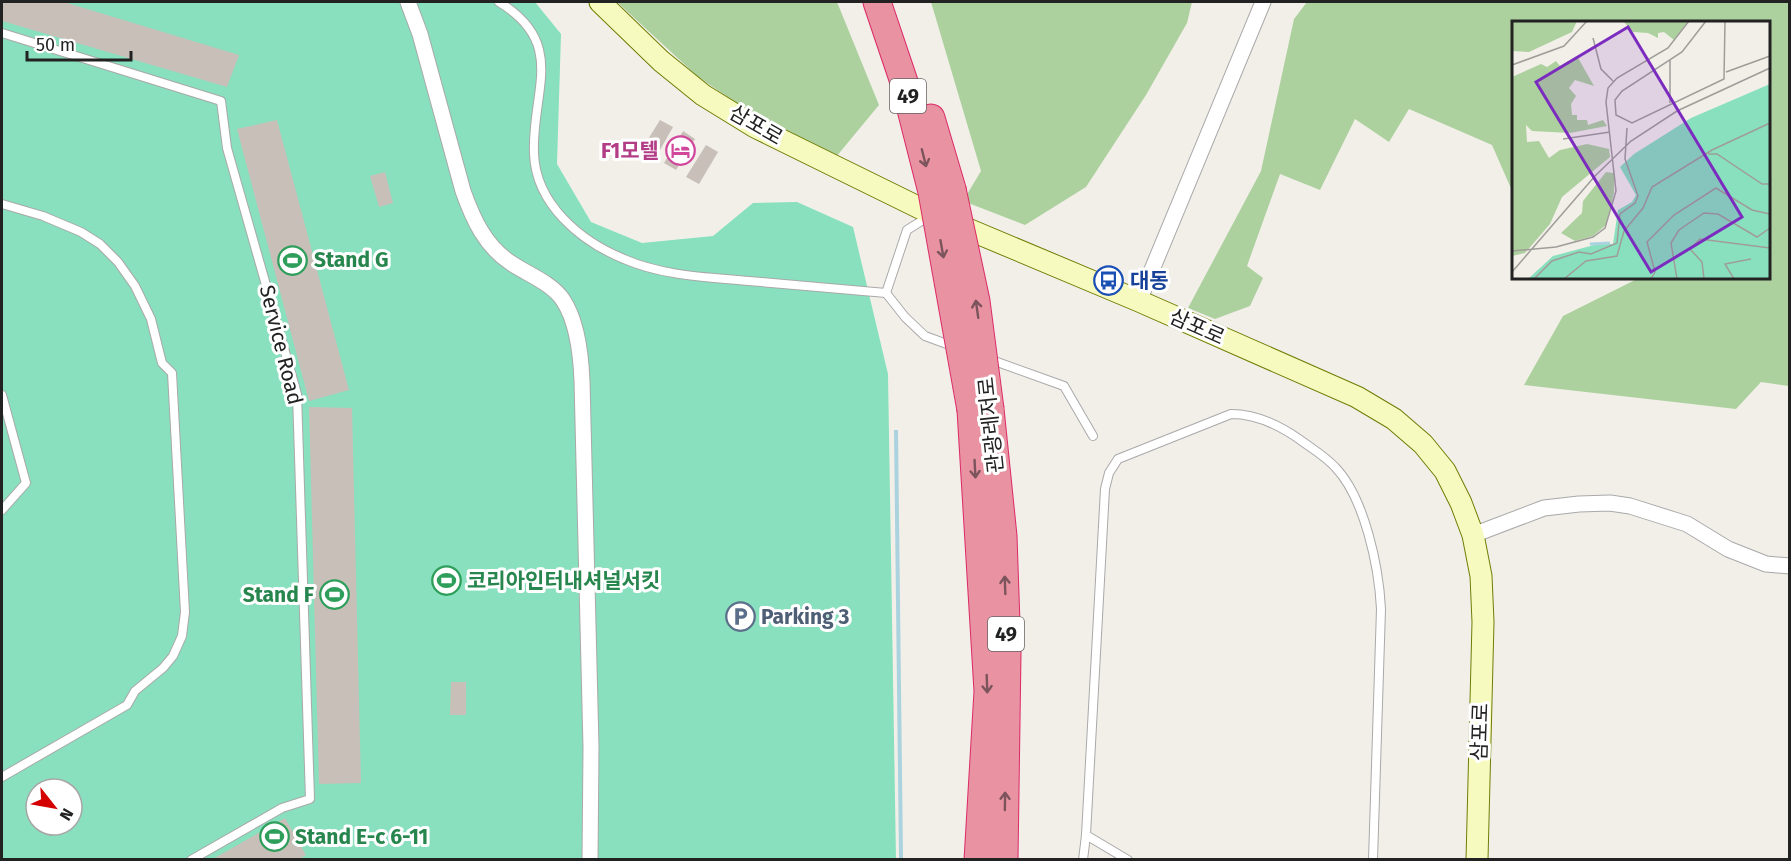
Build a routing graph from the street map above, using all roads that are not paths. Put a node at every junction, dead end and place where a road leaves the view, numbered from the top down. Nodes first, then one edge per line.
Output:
1 (408, 2) edge
2 (499, 2) edge
3 (600, 2) edge
4 (877, 2) edge
5 (896, 2) edge
6 (1263, 2) edge
7 (2, 33) edge
8 (939, 198) junction
9 (2, 204) edge
10 (886, 293) junction
11 (1139, 301) junction
12 (968, 351) dead end
13 (979, 355) dead end
14 (2, 395) edge
15 (980, 410) junction
16 (1094, 435) dead end
17 (2, 510) edge
18 (1473, 536) junction
19 (1790, 566) edge
20 (2, 777) edge
21 (591, 835) junction
22 (1086, 835) junction
23 (191, 860) edge
24 (586, 860) edge
25 (590, 860) edge
26 (978, 860) edge
27 (1004, 860) edge
28 (1083, 860) edge
29 (1128, 860) edge
30 (1372, 860) edge
31 (1477, 860) edge

1 - 21 street
2 - 10 lane
3 - 8 street, 삼포로
4 -> 8 highway, 관광레저로 / 49
5 - 8 highway, 관광레저로 / 49
6 - 11 street
7 - 23 lane, Service Road
8 - 10 lane
8 - 11 street, 삼포로
8 - 15 highway, 관광레저로 / 49, bridge
9 - 20 lane
10 - 12 lane
11 - 18 street, 삼포로
13 - 16 lane
14 - 17 lane
15 -> 26 highway, 관광레저로 / 49
27 -> 15 highway, 관광레저로 / 49
18 - 19 street
18 - 31 street, 삼포로
21 - 24 street
21 - 25 street
22 - 28 lane
22 - 29 lane
22 - 30 lane

